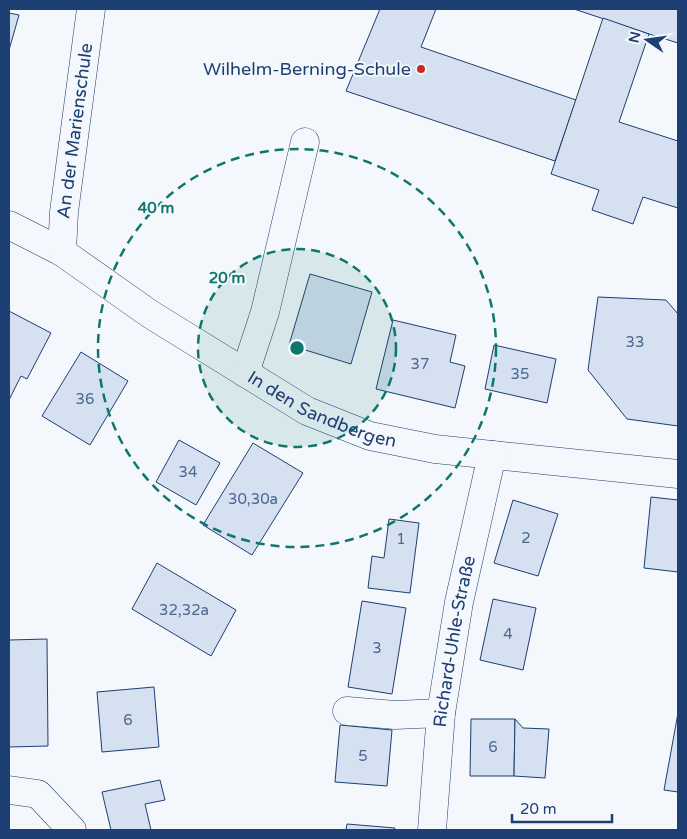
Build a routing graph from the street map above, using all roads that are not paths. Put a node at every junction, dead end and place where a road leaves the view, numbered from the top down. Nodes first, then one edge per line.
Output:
1 (90, 9) edge
2 (305, 142) dead end
3 (9, 225) edge
4 (62, 252) junction
5 (245, 373) junction
6 (492, 455) junction
7 (678, 474) edge
8 (347, 711) dead end
9 (440, 713) junction
10 (9, 790) edge
11 (72, 830) edge
12 (432, 830) edge

1 - 4 street, An der Marienschule
2 - 5 street
3 - 4 street, In den Sandbergen
4 - 5 street, In den Sandbergen
5 - 6 street, In den Sandbergen
6 - 7 street, In den Sandbergen
6 - 9 street, Richard-Uhle-Straße
8 - 9 street
9 - 12 street, Richard-Uhle-Straße
10 - 11 street

